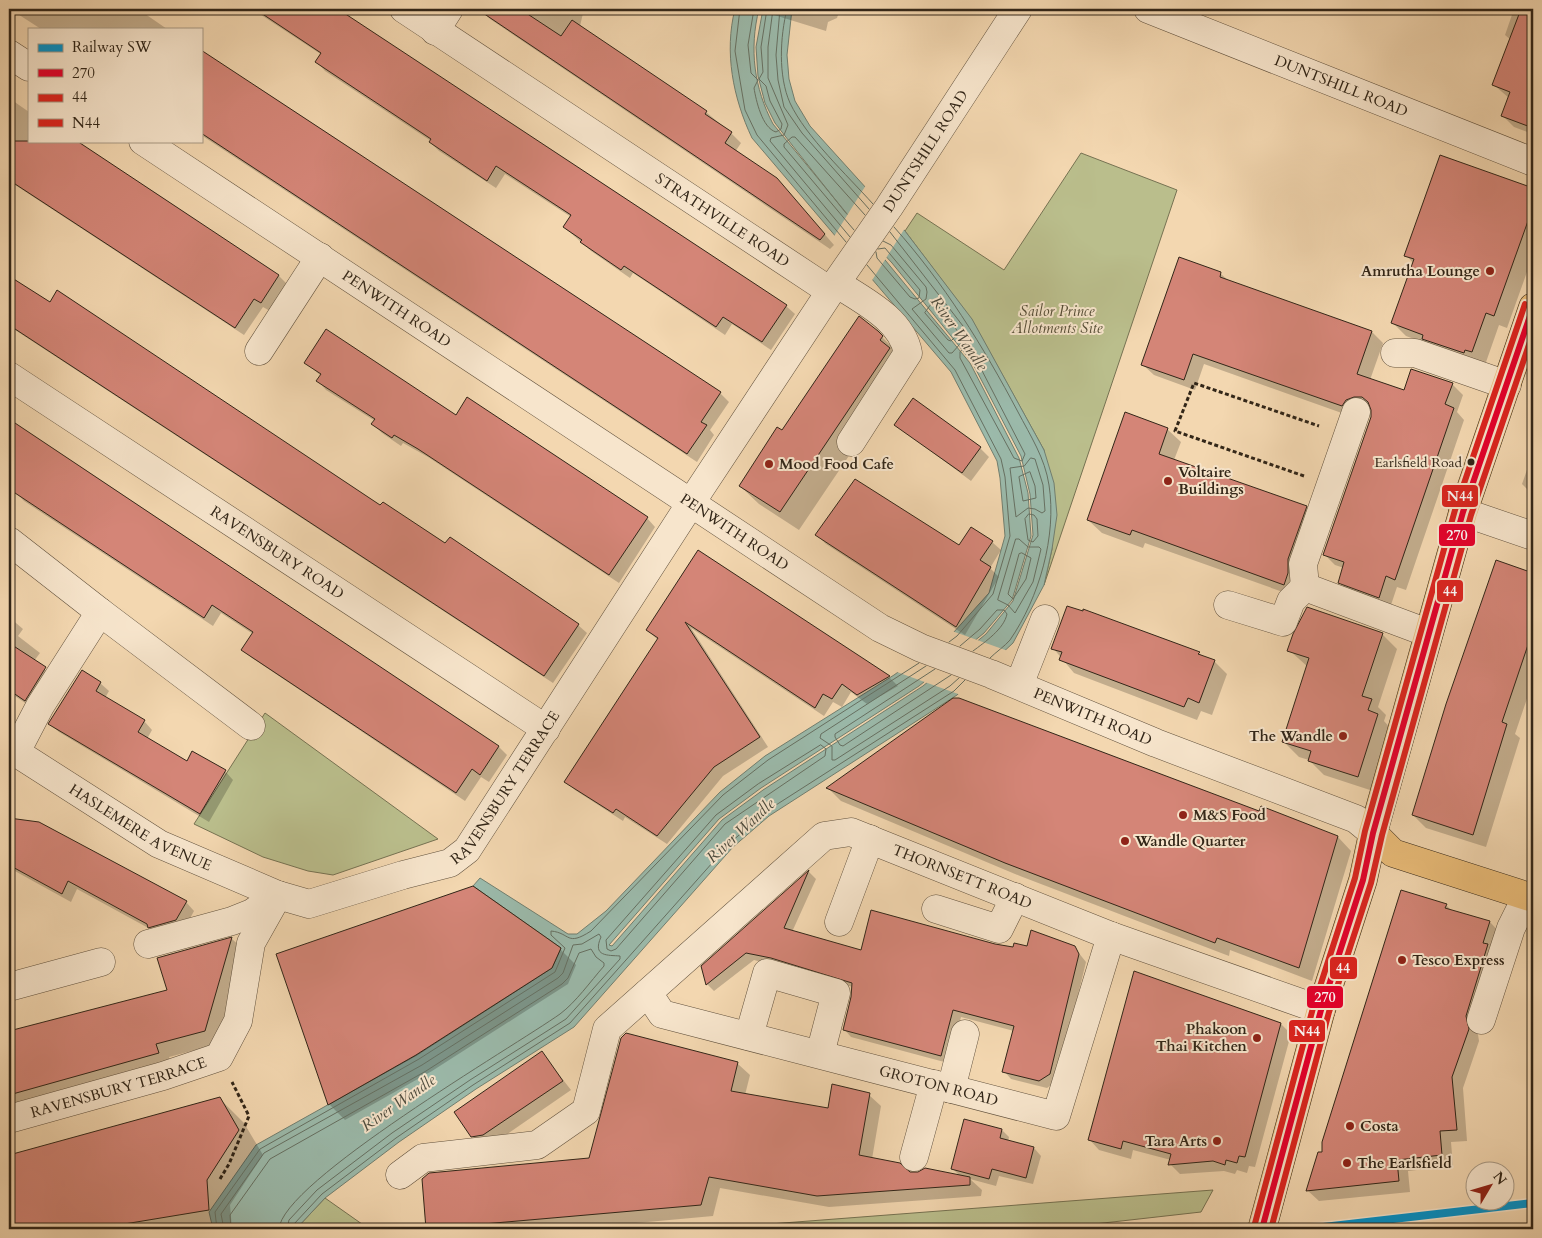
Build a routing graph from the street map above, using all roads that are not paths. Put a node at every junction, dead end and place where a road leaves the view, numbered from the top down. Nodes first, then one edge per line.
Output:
1 (404, 9) edge
2 (1018, 9) edge
3 (1148, 9) edge
4 (442, 20) edge
5 (9, 54) edge
6 (28, 66) edge
7 (145, 142) edge
8 (1533, 162) edge
9 (320, 257) junction
10 (837, 281) junction
11 (1533, 307) edge
12 (259, 351) dead end
13 (1395, 353) dead end
14 (9, 376) edge
15 (1507, 384) junction
16 (1352, 424) road end
17 (851, 442) dead end
18 (690, 504) junction
19 (1463, 512) junction
20 (1533, 536) edge
21 (9, 541) edge
22 (1305, 588) junction
23 (1228, 605) dead end
24 (100, 612) junction
25 (1045, 619) dead end
26 (1428, 633) junction
27 (1018, 685) junction
28 (251, 726) dead end
29 (546, 729) junction
30 (12, 750) edge
31 (1373, 833) junction
32 (870, 839) junction
33 (278, 894) junction
34 (1015, 897) junction
35 (1530, 897) edge
36 (936, 909) dead end
37 (839, 922) dead end
38 (1111, 936) junction
39 (148, 944) dead end
40 (101, 962) dead end
41 (9, 988) edge
42 (647, 1005) junction
43 (1322, 1010) junction
44 (1481, 1020) dead end
45 (965, 1034) dead end
46 (749, 1036) junction
47 (820, 1054) junction
48 (943, 1087) junction
49 (9, 1119) edge
50 (914, 1157) dead end
51 (400, 1175) dead end
52 (1262, 1229) edge

1 - 4 street, STRATHVILLE ROAD
2 - 10 street, DUNTSHILL ROAD
3 - 8 street, DUNTSHILL ROAD
4 - 10 street, STRATHVILLE ROAD
5 - 6 street
7 - 9 street, PENWITH ROAD
9 - 12 street
9 - 18 street, PENWITH ROAD
10 - 17 street, STRATHVILLE ROAD
10 - 18 street
11 - 15 main road
13 - 15 street
14 - 29 street, RAVENSBURY ROAD
15 - 19 main road
16 - 22 street
18 - 27 street, PENWITH ROAD
18 - 29 street, RAVENSBURY TERRACE
19 - 20 street
19 - 26 main road
21 - 24 street
22 - 23 street
22 - 26 street
24 - 28 street
24 - 30 street
25 - 27 street
26 - 31 main road
27 - 31 street, PENWITH ROAD
29 - 33 street, RAVENSBURY TERRACE
30 - 33 street, HASLEMERE AVENUE
31 - 35 main road
31 - 43 main road
32 - 34 street, THORNSETT ROAD
32 - 37 street
32 - 42 street, THORNSETT ROAD
33 - 39 street
33 - 49 street, RAVENSBURY TERRACE
34 - 36 street
34 - 38 street, THORNSETT ROAD
35 - 44 street
38 - 43 street, THORNSETT ROAD
38 - 48 street, GROTON ROAD
40 - 41 street
42 - 46 street, GROTON ROAD
42 - 51 street, THORNSETT ROAD
43 - 52 main road
45 - 48 street
46 - 47 street, GROTON ROAD
46 - 47 street
47 - 48 street, GROTON ROAD
48 - 50 street

